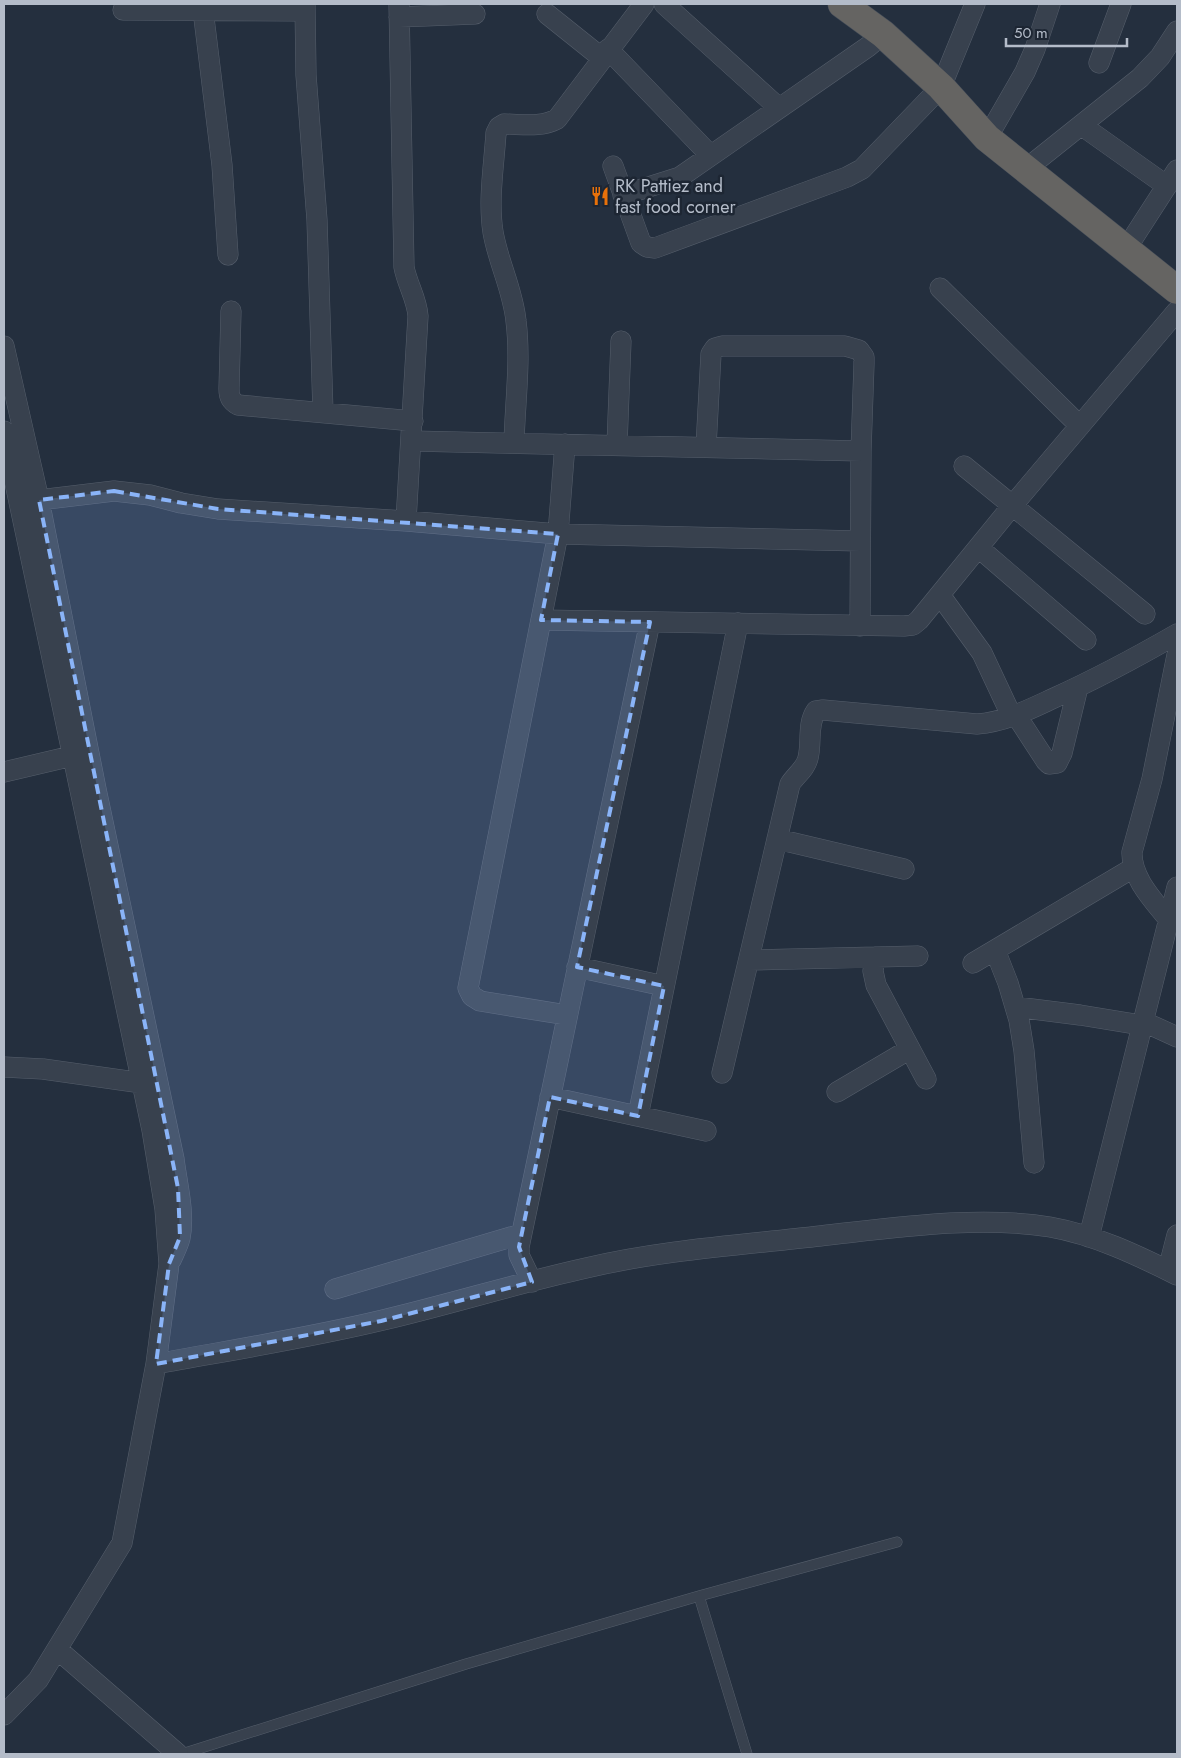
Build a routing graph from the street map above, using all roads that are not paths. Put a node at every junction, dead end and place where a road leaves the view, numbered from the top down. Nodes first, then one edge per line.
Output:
1 (644, 4) edge
2 (664, 4) edge
3 (842, 4) edge
4 (975, 4) edge
5 (1050, 4) edge
6 (1121, 4) edge
7 (305, 7) edge
8 (123, 10) dead end
9 (204, 10) junction
10 (399, 10) edge
11 (475, 14) dead end
12 (547, 14) dead end
13 (1177, 31) edge
14 (883, 34) junction
15 (605, 53) junction
16 (1099, 63) dead end
17 (941, 87) junction
18 (779, 108) junction
19 (1081, 125) junction
20 (987, 138) junction
21 (710, 155) junction
22 (613, 166) dead end
23 (1026, 169) junction
24 (1172, 178) edge
25 (623, 195) junction
26 (1126, 249) junction
27 (228, 255) dead end
28 (940, 288) dead end
29 (1177, 290) edge
30 (231, 311) dead end
31 (1177, 311) edge
32 (621, 341) dead end
33 (4, 346) edge
34 (323, 412) junction
35 (413, 421) junction
36 (1080, 426) junction
37 (4, 432) edge
38 (412, 441) junction
39 (514, 443) junction
40 (565, 444) junction
41 (617, 445) junction
42 (706, 447) junction
43 (861, 451) junction
44 (964, 466) dead end
45 (39, 500) junction
46 (1012, 506) junction
47 (406, 521) junction
48 (558, 534) junction
49 (860, 541) junction
50 (979, 548) junction
51 (940, 595) junction
52 (1145, 614) dead end
53 (541, 620) junction
54 (650, 622) junction
55 (738, 624) junction
56 (860, 626) junction
57 (1177, 634) edge
58 (1086, 640) dead end
59 (1177, 655) edge
60 (1078, 687) junction
61 (1014, 716) junction
62 (72, 756) junction
63 (4, 772) edge
64 (777, 839) junction
65 (904, 868) dead end
66 (1133, 868) junction
67 (1177, 888) edge
68 (1169, 920) junction
69 (995, 950) junction
70 (918, 956) dead end
71 (875, 957) junction
72 (749, 960) junction
73 (973, 963) dead end
74 (577, 967) junction
75 (664, 986) junction
76 (1016, 1008) junction
77 (567, 1015) junction
78 (1142, 1023) junction
79 (1177, 1037) edge
80 (910, 1049) junction
81 (4, 1067) edge
82 (722, 1073) dead end
83 (926, 1079) dead end
84 (142, 1083) junction
85 (837, 1092) dead end
86 (550, 1097) junction
87 (638, 1116) junction
88 (706, 1131) dead end
89 (1034, 1163) dead end
90 (521, 1234) junction
91 (1177, 1234) edge
92 (1089, 1237) junction
93 (169, 1264) junction
94 (1172, 1273) edge
95 (532, 1282) junction
96 (335, 1289) dead end
97 (156, 1364) junction
98 (897, 1542) dead end
99 (699, 1596) junction
100 (57, 1649) junction
101 (4, 1715) edge
102 (180, 1754) edge
103 (747, 1754) edge

1 - 15 street
2 - 18 street
3 - 14 highway
4 - 17 street
5 - 20 street
6 - 16 street
7 - 9 street
7 - 34 street
8 - 9 street
9 - 27 street
10 - 11 street
10 - 35 street
12 - 15 street
13 - 19 street
14 - 17 highway
14 - 18 street
15 - 21 street
15 - 39 street
17 - 20 highway
17 - 25 street
18 - 21 street
19 - 23 street
19 - 24 street
20 - 23 highway
21 - 25 street
22 - 25 street
23 - 26 highway
24 - 26 street
26 - 29 highway
28 - 36 street
30 - 34 street
31 - 36 street
32 - 41 street
33 - 45 street
34 - 35 street
35 - 38 street
36 - 46 street
37 - 62 street
38 - 39 street
38 - 47 street
39 - 40 street
40 - 41 street
40 - 48 street
41 - 42 street
42 - 43 street
42 - 43 street
43 - 49 street
44 - 46 street
45 - 47 street
45 - 93 street
46 - 50 street
46 - 52 street
47 - 48 street
48 - 49 street
48 - 53 street
49 - 56 street
50 - 51 street
50 - 58 street
51 - 56 street
51 - 61 street
53 - 54 street
53 - 77 street
54 - 55 street
54 - 74 street
55 - 56 street
55 - 75 street
57 - 60 street
59 - 66 street
60 - 61 street
60 - 61 street
61 - 64 street
62 - 63 street
62 - 84 street
64 - 65 street
64 - 72 street
66 - 68 street
66 - 69 street
67 - 68 street
68 - 78 street
69 - 73 street
69 - 76 street
70 - 71 street
71 - 72 street
71 - 80 street
72 - 82 street
74 - 75 street
74 - 77 street
75 - 87 street
76 - 78 street
76 - 89 street
77 - 86 street
78 - 79 street
78 - 92 street
80 - 83 street
80 - 85 street
81 - 84 street
84 - 93 street
86 - 87 street
86 - 90 street
87 - 88 street
90 - 95 street
90 - 96 street
91 - 94 street
92 - 94 street
92 - 95 street
93 - 97 street
95 - 97 street
97 - 100 street
98 - 99 lane
99 - 102 lane
99 - 103 lane
100 - 101 street
100 - 102 street

